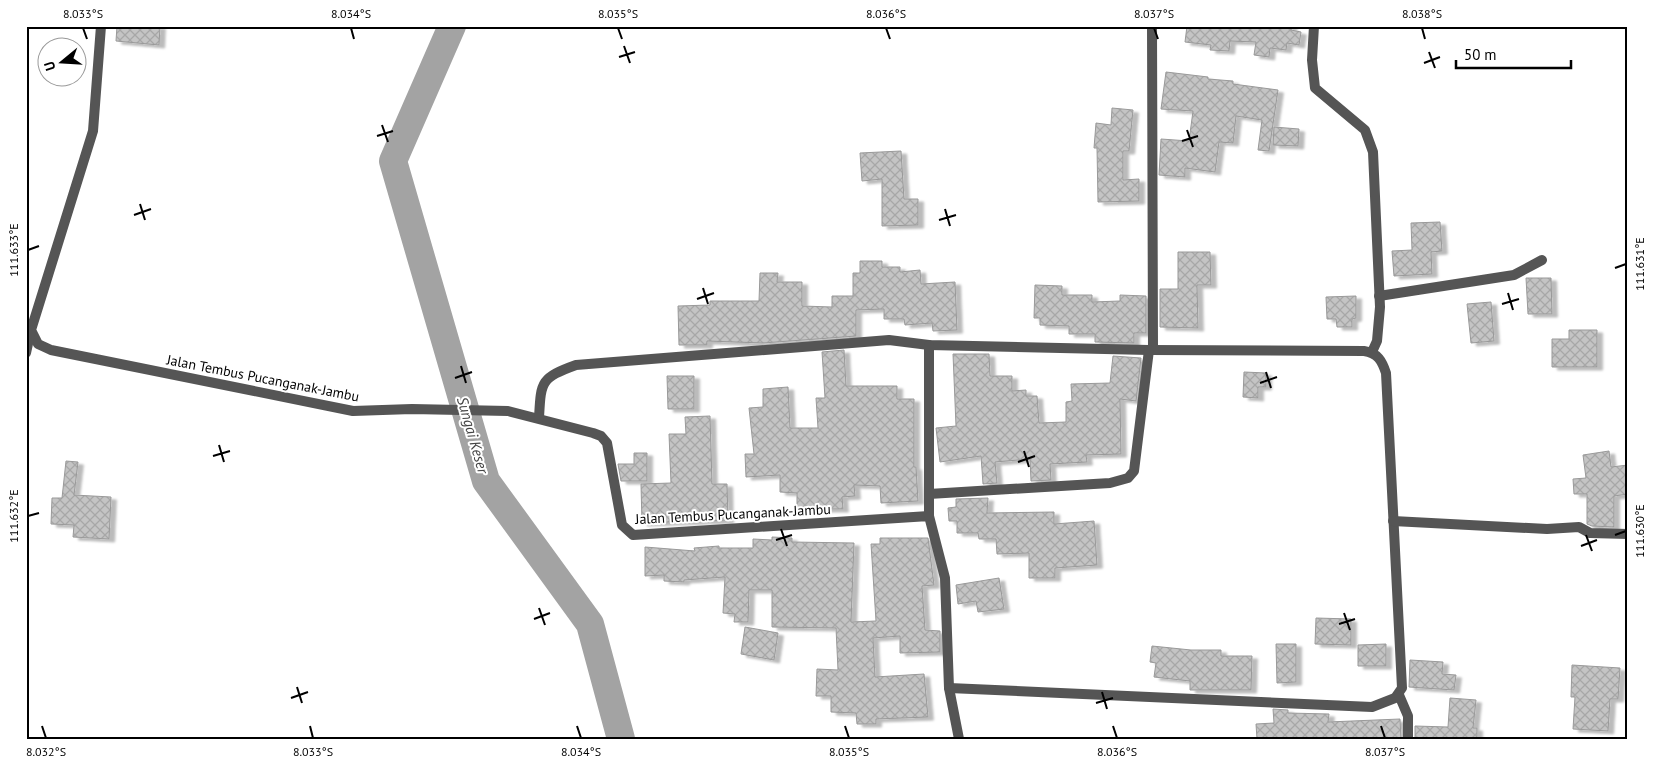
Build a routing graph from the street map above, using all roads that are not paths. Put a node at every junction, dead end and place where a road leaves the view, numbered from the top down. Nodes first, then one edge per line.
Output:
1 (100, 26) edge
2 (1152, 26) edge
3 (1314, 26) edge
4 (1542, 260) dead end
5 (1379, 296) junction
6 (31, 330) junction
7 (929, 345) junction
8 (1151, 350) junction
9 (1372, 352) junction
10 (26, 353) edge
11 (539, 418) junction
12 (929, 494) junction
13 (929, 516) junction
14 (1393, 521) junction
15 (1628, 534) edge
16 (949, 688) junction
17 (1399, 695) junction
18 (959, 739) edge
19 (1408, 739) edge

1 - 6 street
2 - 8 street
3 - 5 street
4 - 5 street
5 - 9 street
6 - 10 street
6 - 11 street, Jalan Tembus Pucanganak-Jambu
7 - 8 street
7 - 11 street
7 - 12 street
8 - 9 street
8 - 12 street
9 - 14 street
11 - 13 street, Jalan Tembus Pucanganak-Jambu
12 - 13 street
13 - 16 street
14 - 15 street
14 - 17 street
16 - 17 street
16 - 18 street
17 - 19 street

